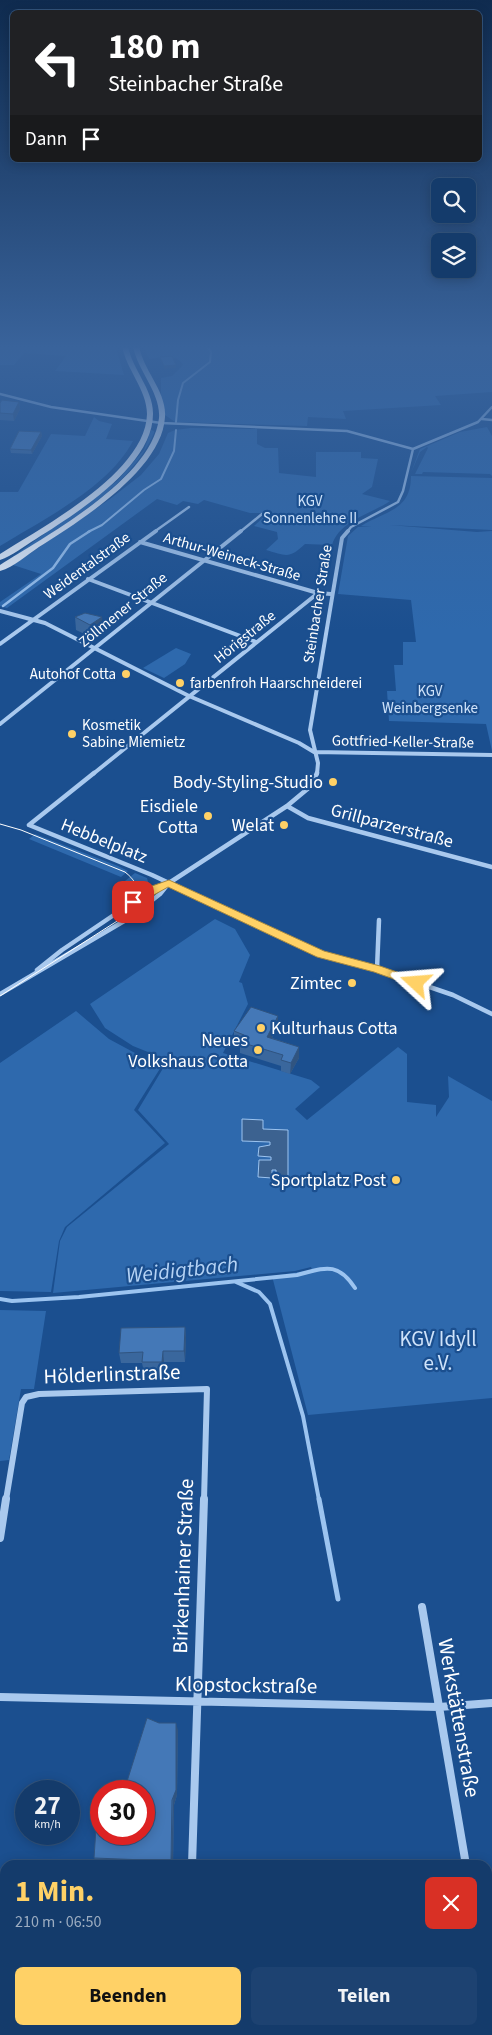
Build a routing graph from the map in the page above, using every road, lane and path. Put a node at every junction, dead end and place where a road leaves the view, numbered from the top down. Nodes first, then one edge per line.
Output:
1 (143, 441) edge
2 (156, 441) edge
3 (387, 441) edge
4 (431, 441) edge
5 (413, 449) junction
6 (189, 507) dead end
7 (262, 514) dead end
8 (140, 542) junction
9 (0, 558) edge
10 (202, 560) junction
11 (0, 569) edge
12 (88, 579) junction
13 (318, 593) junction
14 (331, 594) junction
15 (152, 602) junction
16 (0, 611) edge
17 (34, 619) junction
18 (256, 642) junction
19 (0, 644) edge
20 (95, 648) junction
21 (189, 696) junction
22 (0, 724) edge
23 (314, 752) junction
24 (492, 755) edge
25 (287, 806) junction
26 (29, 825) joint
27 (492, 867) edge
28 (169, 884) junction
29 (379, 920) dead end
30 (377, 969) junction
31 (37, 970) junction
32 (0, 994) edge
33 (492, 1014) edge
34 (207, 1389) joint
35 (0, 1538) edge
36 (422, 1607) dead end
37 (0, 1697) edge
38 (197, 1702) junction
39 (492, 1703) edge
40 (439, 1708) junction
41 (192, 1860) edge
42 (465, 1860) edge

1 - 9 main road
2 - 11 main road
3 - 5 street
4 - 5 street
5 - 14 street, Steinbacher Straße
6 - 8 street, Weidentalstraße
7 - 10 street, Zöllmener Straße
8 - 10 street, Arthur-Weineck-Straße
8 - 12 street, Weidentalstraße
10 - 13 street, Arthur-Weineck-Straße
10 - 15 street, Zöllmener Straße
12 - 15 street
12 - 17 street, Weidentalstraße
13 - 14 street
13 - 18 street, Hörigstraße
14 - 23 street, Steinbacher Straße
15 - 18 street
15 - 20 street, Zöllmener Straße
16 - 17 street
17 - 19 street, Weidentalstraße
17 - 20 street
18 - 21 street, Hörigstraße
20 - 21 street
20 - 22 street, Zöllmener Straße
21 - 23 street
21 - 26 street, Hörigstraße
23 - 24 street, Gottfried-Keller-Straße
23 - 25 street, Steinbacher Straße
25 - 27 street, Grillparzerstraße
25 - 28 street
26 - 28 street, Hebbelplatz
28 - 30 street, Hebbelplatz
28 - 31 street
28 - 31 street
29 - 30 street
30 - 33 street, Hebbelplatz
31 - 32 street
34 - 35 street, Hölderlinstraße
34 - 38 street, Birkenhainer Straße
36 - 40 street, Werkstättenstraße
37 - 38 street, Klopstockstraße
38 - 40 street, Klopstockstraße
38 - 41 street, Birkenhainer Straße
39 - 40 street, Klopstockstraße
40 - 42 street, Werkstättenstraße

